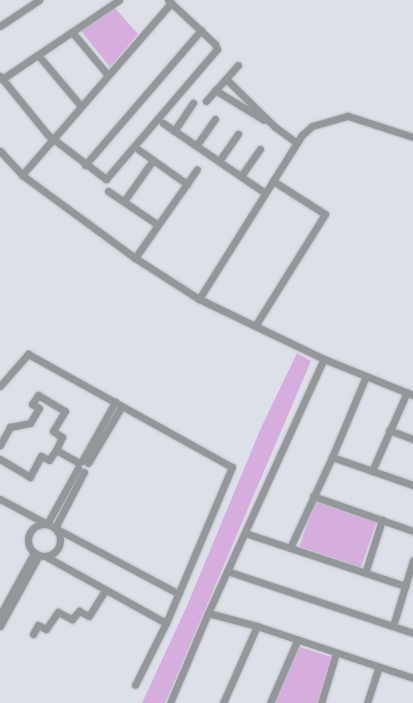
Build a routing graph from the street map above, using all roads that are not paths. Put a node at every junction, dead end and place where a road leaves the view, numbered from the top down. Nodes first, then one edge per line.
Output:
1 (39, 0) edge
2 (119, 0) edge
3 (169, 1) edge
4 (0, 26) edge
5 (200, 30) junction
6 (72, 32) junction
7 (38, 55) junction
8 (238, 65) dead end
9 (108, 75) junction
10 (1, 77) edge
11 (226, 79) junction
12 (215, 90) junction
13 (206, 101) dead end
14 (193, 103) dead end
15 (81, 106) junction
16 (215, 119) dead end
17 (163, 123) dead end
18 (275, 127) junction
19 (174, 131) junction
20 (238, 134) dead end
21 (413, 137) edge
22 (53, 139) junction
23 (296, 143) junction
24 (196, 146) junction
25 (260, 149) dead end
26 (140, 150) dead end
27 (0, 151) edge
28 (153, 160) junction
29 (219, 161) junction
30 (85, 165) junction
31 (197, 169) dead end
32 (22, 175) junction
33 (241, 176) junction
34 (273, 181) junction
35 (187, 184) junction
36 (108, 191) dead end
37 (265, 193) junction
38 (124, 201) junction
39 (158, 225) junction
40 (135, 258) junction
41 (199, 299) junction
42 (256, 326) junction
43 (324, 359) junction
44 (366, 376) junction
45 (0, 386) edge
46 (410, 393) edge
47 (115, 402) junction
48 (122, 406) junction
49 (389, 430) junction
50 (413, 439) edge
51 (0, 446) edge
52 (56, 450) junction
53 (332, 458) junction
54 (0, 459) edge
55 (82, 465) junction
56 (372, 471) junction
57 (413, 485) edge
58 (313, 496) junction
59 (0, 499) edge
60 (382, 520) junction
61 (47, 524) junction
62 (55, 528) junction
63 (413, 530) edge
64 (245, 533) junction
65 (290, 548) junction
66 (39, 555) junction
67 (413, 560) edge
68 (227, 572) junction
69 (364, 573) junction
70 (405, 586) junction
71 (105, 590) junction
72 (179, 594) junction
73 (208, 613) junction
74 (0, 615) edge
75 (166, 623) junction
76 (0, 626) edge
77 (257, 626) junction
78 (394, 626) junction
79 (413, 633) edge
80 (33, 634) dead end
81 (297, 641) junction
82 (336, 654) junction
83 (379, 667) junction
84 (413, 678) edge
85 (136, 685) dead end
86 (170, 703) edge
87 (222, 703) edge
88 (270, 703) edge
89 (321, 703) edge
90 (367, 703) edge

1 - 4 street
2 - 6 street
3 - 5 street
3 - 9 street
5 - 30 street
5 - 30 street
6 - 7 street
6 - 9 street
7 - 10 street
7 - 15 street
8 - 11 street
9 - 15 street
10 - 22 street
11 - 12 street
11 - 18 street
12 - 13 street
12 - 18 street
14 - 19 street
15 - 22 street
16 - 24 street
17 - 19 street
18 - 23 street
19 - 24 street
20 - 29 street
21 - 23 street
22 - 30 street
22 - 32 street
23 - 34 street
24 - 29 street
25 - 33 street
26 - 28 street
27 - 32 street
28 - 35 street
28 - 38 street
29 - 33 street
31 - 35 street
32 - 40 street
33 - 37 street
34 - 37 street
34 - 42 street
35 - 39 street
36 - 38 street
37 - 41 street
38 - 39 street
39 - 40 street
40 - 41 street
41 - 42 street
42 - 43 street
43 - 44 street
43 - 64 street
44 - 46 street
44 - 53 street
45 - 47 street
46 - 49 street
47 - 48 street
47 - 55 street
48 - 55 street
48 - 72 street
49 - 50 street
49 - 56 street
51 - 52 street
52 - 54 street
52 - 55 street
53 - 56 street
53 - 58 street
55 - 61 street
55 - 62 street
56 - 57 street
58 - 60 street
58 - 65 street
59 - 61 street
60 - 63 street
60 - 69 street
61 - 62 street
61 - 66 street
62 - 66 street
62 - 72 street
64 - 65 street
64 - 68 street
65 - 69 street
66 - 71 street
66 - 74 street
66 - 76 street
67 - 70 street
68 - 73 street
68 - 78 street
69 - 70 street
70 - 78 street
71 - 75 street
71 - 80 street
72 - 75 street
73 - 77 street
73 - 86 street
75 - 85 street
77 - 81 street
77 - 87 street
78 - 79 street
81 - 82 street
81 - 88 street
82 - 83 street
82 - 89 street
83 - 84 street
83 - 90 street

